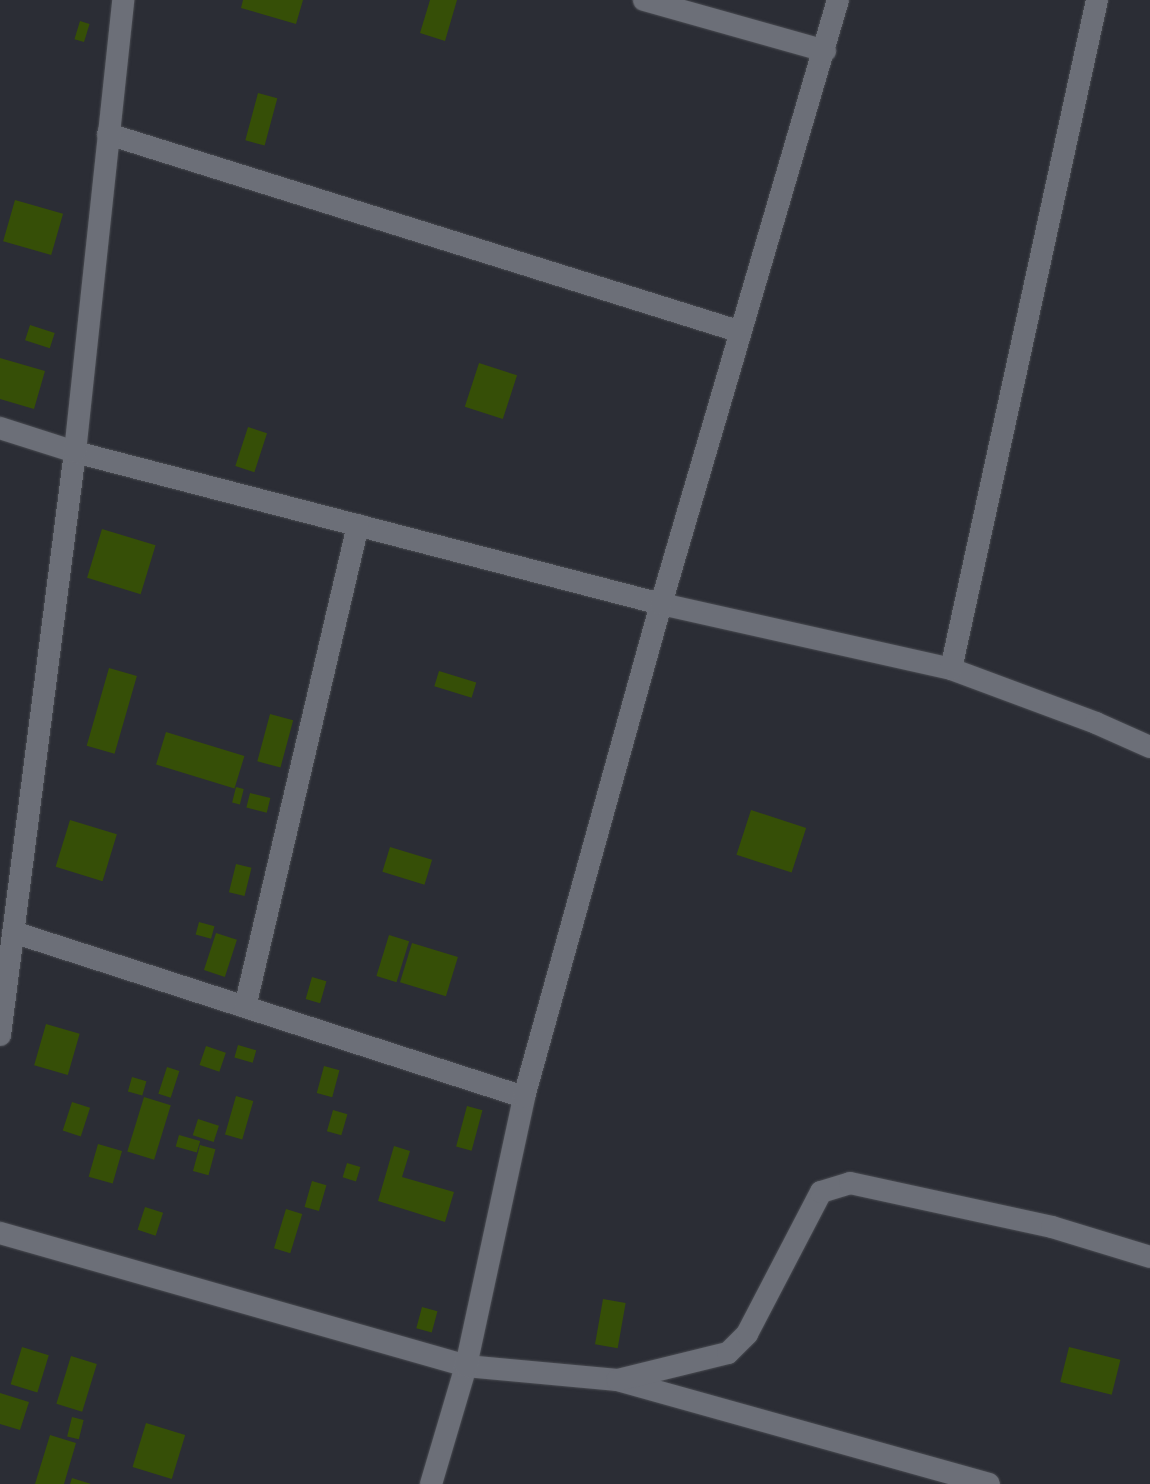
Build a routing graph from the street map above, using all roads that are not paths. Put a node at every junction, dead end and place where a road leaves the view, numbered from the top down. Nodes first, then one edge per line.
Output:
1 (123, 0) edge
2 (644, 0) edge
3 (838, 0) edge
4 (1097, 0) edge
5 (825, 51) junction
6 (108, 134) junction
7 (742, 332) junction
8 (0, 428) edge
9 (75, 452) junction
10 (358, 525) junction
11 (661, 604) junction
12 (951, 669) junction
13 (1150, 748) edge
14 (13, 932) junction
15 (245, 1007) junction
16 (0, 1035) edge
17 (524, 1097) junction
18 (0, 1233) edge
19 (1150, 1257) edge
20 (466, 1366) junction
21 (616, 1380) junction
22 (431, 1484) edge
23 (990, 1484) edge

1 - 6 street
2 - 5 street
3 - 5 street
4 - 12 street
5 - 7 street
6 - 7 street
6 - 9 street
7 - 11 street
8 - 9 street
9 - 10 street
9 - 14 street
10 - 11 street
10 - 15 street
11 - 12 street
11 - 17 street
12 - 13 street
14 - 15 street
14 - 16 street
15 - 17 street
17 - 20 street
18 - 20 street
19 - 21 street
20 - 21 street
20 - 22 street
21 - 23 street

